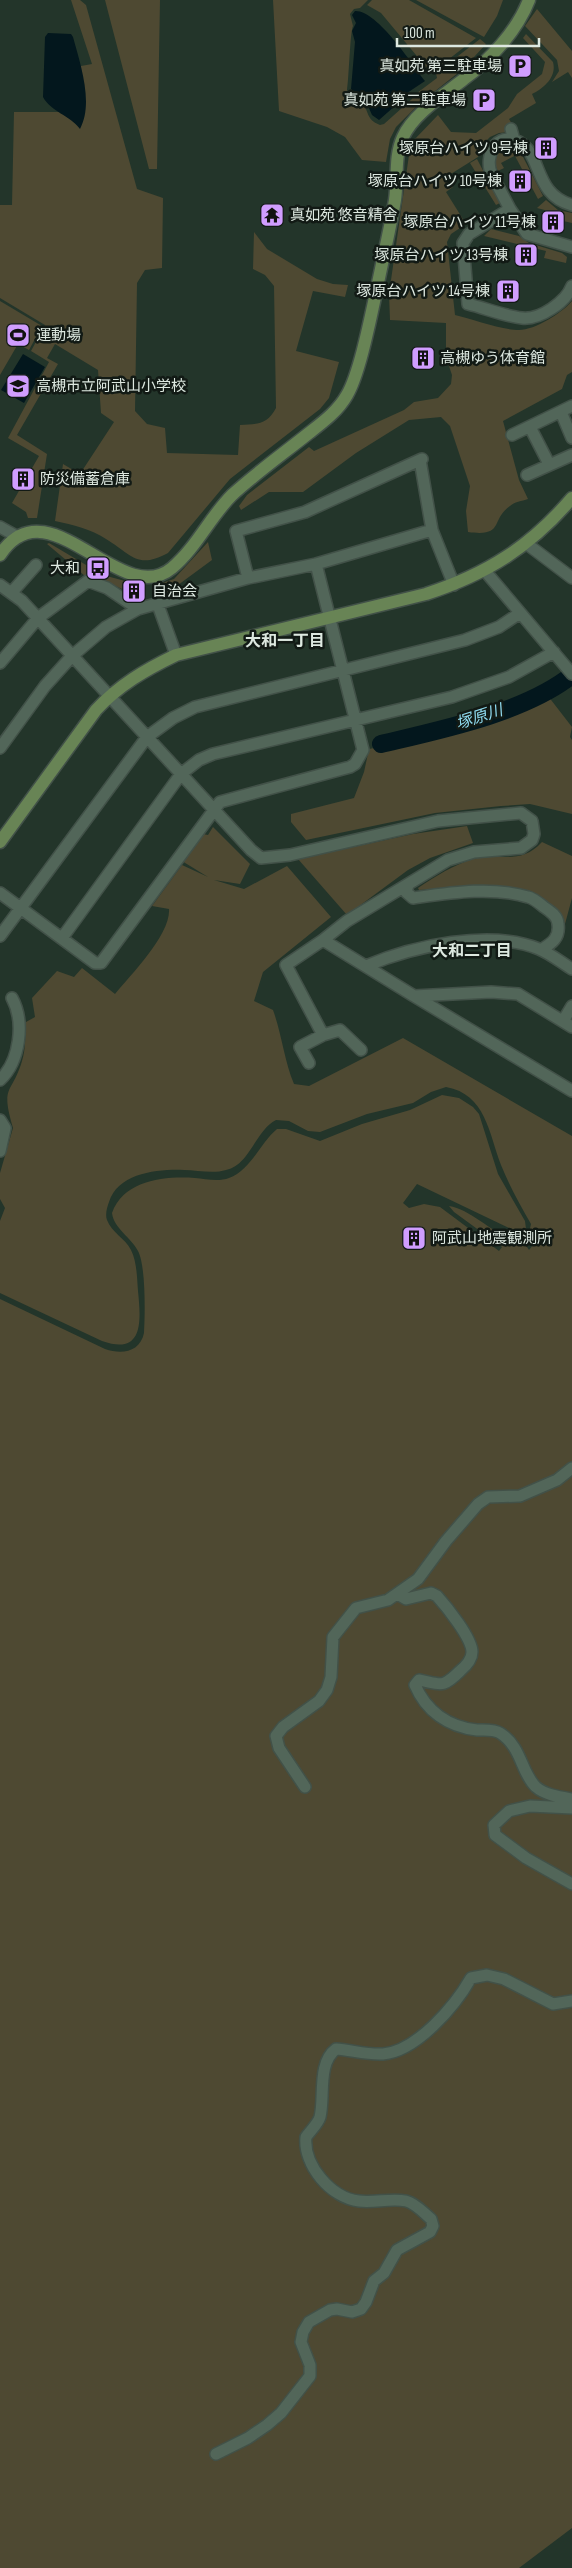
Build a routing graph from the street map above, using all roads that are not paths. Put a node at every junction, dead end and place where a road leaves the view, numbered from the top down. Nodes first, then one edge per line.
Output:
1 (529, 0) edge
2 (511, 128) dead end
3 (514, 140) junction
4 (572, 205) edge
5 (510, 209) junction
6 (572, 247) edge
7 (572, 286) edge
8 (572, 406) edge
9 (561, 412) junction
10 (530, 427) junction
11 (512, 435) dead end
12 (572, 438) edge
13 (572, 454) edge
14 (548, 464) junction
15 (527, 475) dead end
16 (572, 498) edge
17 (568, 511) edge
18 (0, 527) edge
19 (432, 530) junction
20 (18, 537) junction
21 (527, 544) junction
22 (0, 555) edge
23 (316, 564) junction
24 (36, 565) dead end
25 (484, 571) junction
26 (248, 578) junction
27 (572, 578) edge
28 (0, 585) edge
29 (454, 585) junction
30 (12, 592) junction
31 (158, 605) junction
32 (138, 608) junction
33 (520, 613) junction
34 (38, 618) junction
35 (330, 618) junction
36 (554, 652) junction
37 (176, 655) junction
38 (72, 656) junction
39 (0, 663) edge
40 (343, 671) junction
41 (572, 674) edge
42 (109, 696) junction
43 (355, 719) junction
44 (147, 737) junction
45 (0, 748) edge
46 (181, 774) junction
47 (213, 809) junction
48 (0, 842) edge
49 (408, 885) junction
50 (0, 893) edge
51 (413, 898) junction
52 (21, 908) junction
53 (362, 912) junction
54 (0, 936) edge
55 (62, 938) junction
56 (322, 940) junction
57 (541, 950) junction
58 (366, 966) junction
59 (572, 969) edge
60 (414, 996) junction
61 (12, 998) dead end
62 (572, 1006) edge
63 (567, 1024) edge
64 (323, 1035) junction
65 (361, 1050) dead end
66 (309, 1063) dead end
67 (0, 1080) edge
68 (572, 1091) edge
69 (0, 1120) edge
70 (0, 1151) edge
71 (572, 1468) edge
72 (399, 1595) junction
73 (305, 1787) dead end
74 (572, 1799) edge
75 (572, 1808) edge
76 (572, 1884) edge
77 (572, 2001) edge
78 (216, 2454) dead end

1 - 20 street
2 - 3 street
3 - 4 street
3 - 5 street
5 - 6 street
5 - 7 street
8 - 9 street
9 - 10 street
9 - 12 street
10 - 11 street
10 - 14 street
13 - 14 street
14 - 15 street
16 - 17 street
17 - 21 street
18 - 20 street
19 - 23 street
19 - 26 street
19 - 29 street
20 - 22 street
21 - 25 street
21 - 27 street
23 - 26 street
23 - 35 street
24 - 30 street
25 - 29 street
25 - 33 street
26 - 31 street
28 - 30 street
29 - 35 street
30 - 34 street
31 - 32 street
31 - 37 street
32 - 34 street
32 - 38 street
33 - 36 street
33 - 40 street
34 - 38 street
34 - 39 street
35 - 37 street
35 - 40 street
36 - 41 street
36 - 43 street
37 - 42 street
38 - 42 street
38 - 45 street
40 - 43 street
40 - 44 street
42 - 44 street
42 - 48 street
43 - 46 street
43 - 47 street
44 - 46 street
44 - 52 street
46 - 47 street
46 - 55 street
47 - 49 street
47 - 55 street
49 - 51 street
49 - 53 street
50 - 52 street
51 - 53 street
51 - 57 street
52 - 54 street
52 - 55 street
53 - 56 street
56 - 58 street
56 - 64 street
57 - 58 street
57 - 59 street
58 - 60 street
60 - 63 street
60 - 68 street
61 - 67 street
62 - 63 street
64 - 65 street
64 - 66 street
69 - 70 street
71 - 72 street
72 - 73 street
72 - 74 street
75 - 76 street
77 - 78 street

